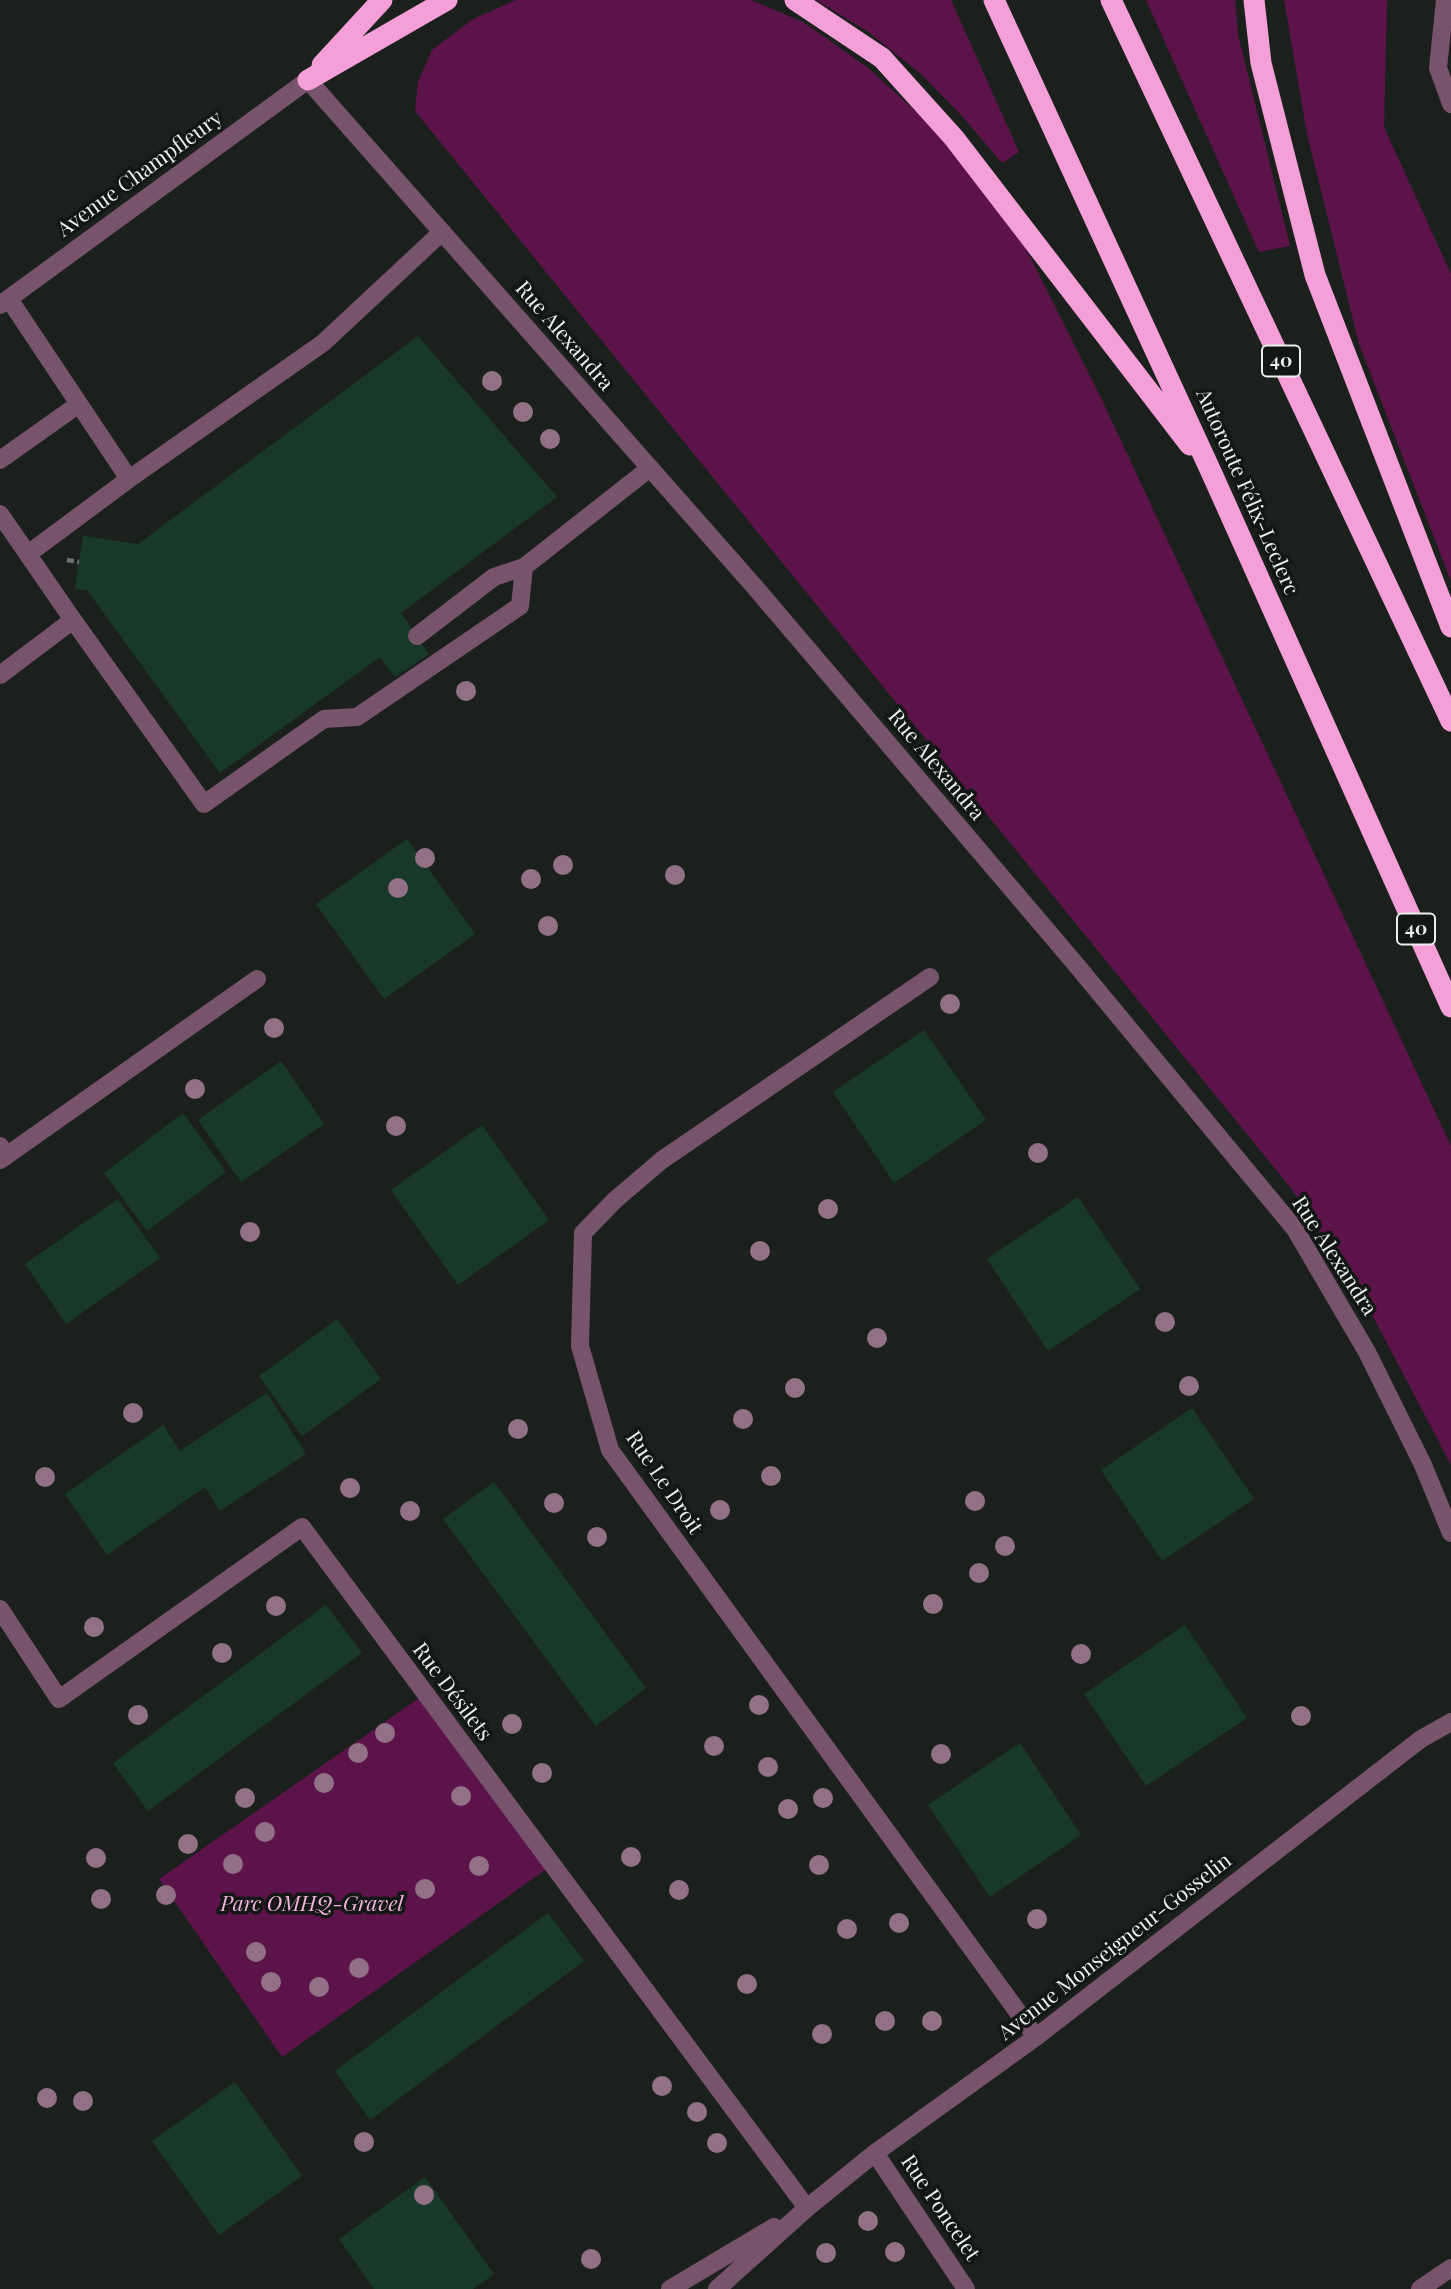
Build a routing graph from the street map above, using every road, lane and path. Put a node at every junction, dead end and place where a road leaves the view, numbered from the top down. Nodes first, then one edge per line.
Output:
1 (382, 0) edge
2 (447, 0) edge
3 (794, 0) edge
4 (994, 0) edge
5 (1111, 0) edge
6 (1254, 0) edge
7 (1445, 0) edge
8 (308, 80) junction
9 (1451, 104) edge
10 (442, 232) junction
11 (3, 301) edge
12 (79, 404) junction
13 (0, 460) edge
14 (649, 468) junction
15 (1213, 476) junction
16 (129, 479) junction
17 (0, 514) edge
18 (28, 554) junction
19 (524, 567) junction
20 (73, 620) junction
21 (1451, 627) edge
22 (417, 636) dead end
23 (0, 675) edge
24 (1451, 721) edge
25 (930, 977) dead end
26 (257, 979) dead end
27 (1451, 1007) edge
28 (2, 1154) edge
29 (1451, 1533) edge
30 (0, 1609) edge
31 (1451, 1722) edge
32 (1036, 2037) junction
33 (875, 2153) junction
34 (807, 2208) junction
35 (1451, 2268) edge
36 (670, 2289) edge
37 (717, 2289) edge
38 (966, 2289) edge
39 (1420, 2289) edge

1 - 8 highway
2 - 8 highway
3 - 15 highway
4 - 15 highway, Autoroute Félix-Leclerc / 40
5 - 24 highway, 40
6 - 21 highway
7 - 9 street
8 - 10 street, Rue Alexandra
8 - 11 street, Avenue Champfleury
10 - 14 street, Rue Alexandra
10 - 16 street
11 - 12 street
12 - 13 street
12 - 16 street
14 - 19 street
14 - 29 street, Rue Alexandra
15 - 27 highway, Autoroute Félix-Leclerc / 40
16 - 18 street
17 - 18 street
18 - 20 street
19 - 20 street
19 - 22 street
20 - 23 street
25 - 32 street, Rue Le Droit
26 - 28 street
30 - 34 street, Rue Désilets
31 - 32 street, Avenue Monseigneur-Gosselin
32 - 33 street, Avenue Monseigneur-Gosselin
33 - 34 street, Avenue Monseigneur-Gosselin
33 - 38 street, Rue Poncelet
34 - 36 street, Avenue Monseigneur-Gosselin
34 - 37 street, Avenue Monseigneur-Gosselin
35 - 39 street

